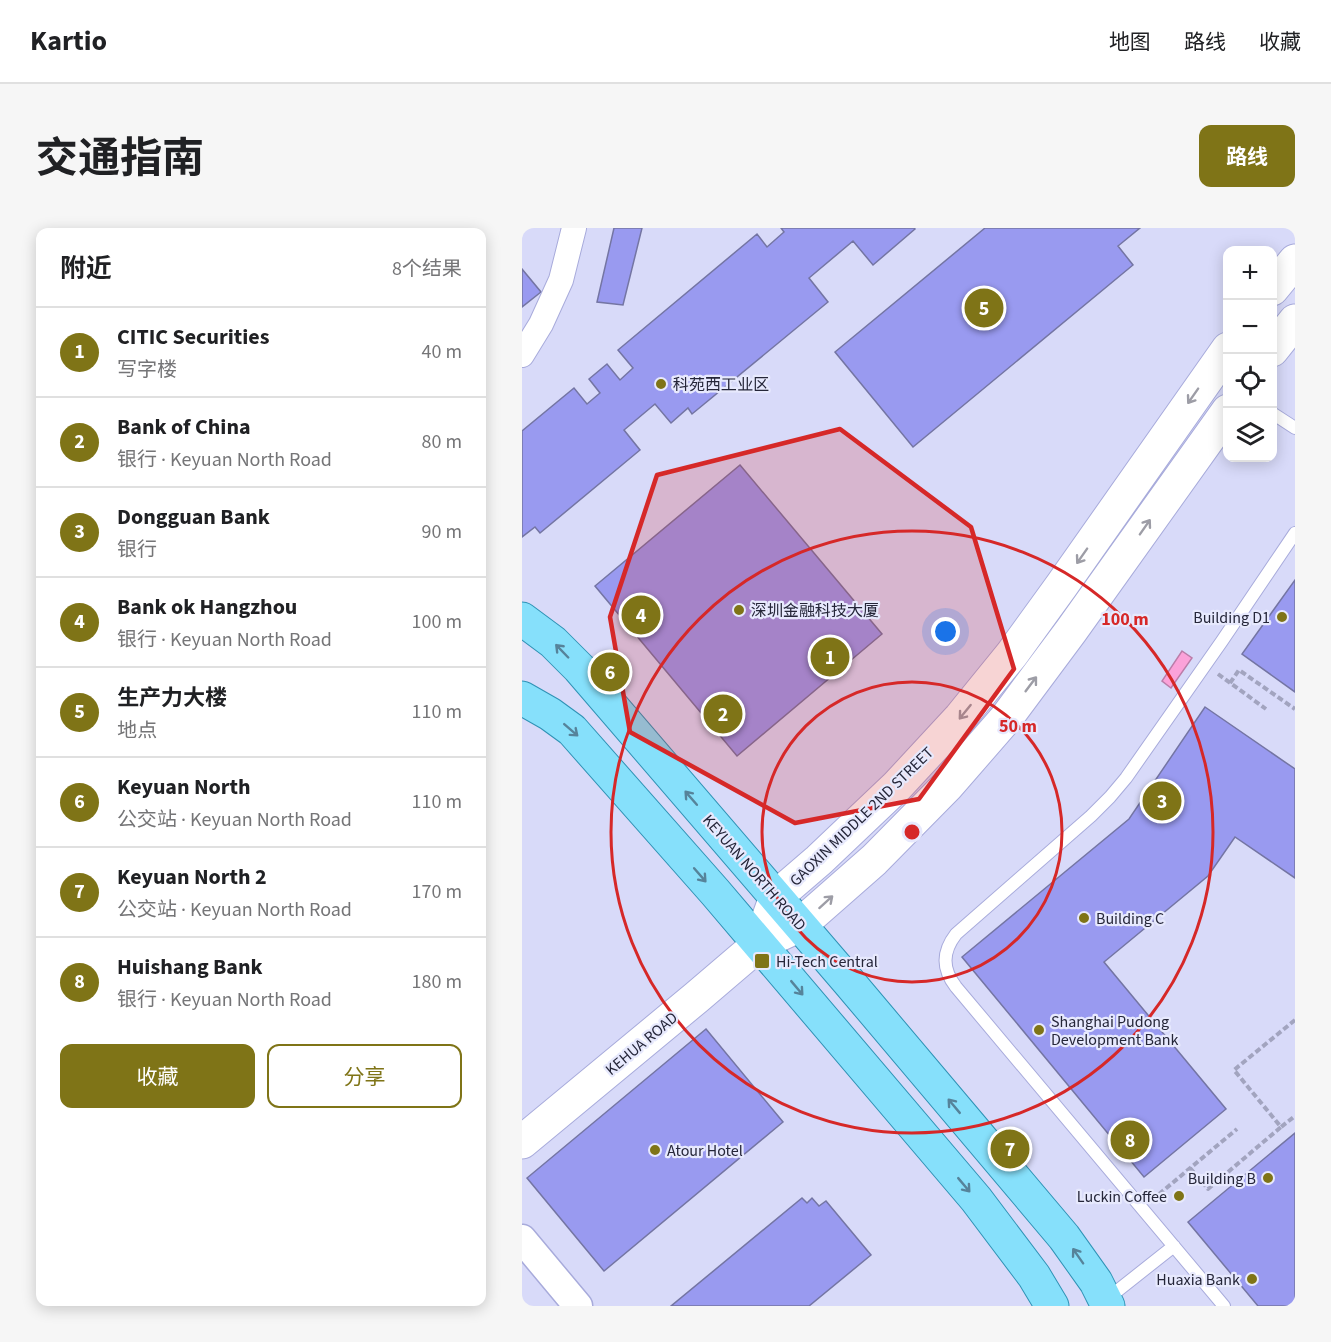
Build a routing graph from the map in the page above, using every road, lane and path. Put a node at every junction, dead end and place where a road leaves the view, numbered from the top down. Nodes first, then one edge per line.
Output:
1 (574, 228) edge
2 (1295, 261) edge
3 (1277, 283) edge
4 (1295, 321) edge
5 (1277, 344) edge
6 (1223, 354) edge
7 (522, 355) edge
8 (1277, 416) edge
9 (1223, 417) edge
10 (1295, 428) edge
11 (1295, 533) edge
12 (522, 619) edge
13 (1205, 666) junction
14 (1230, 683) junction
15 (522, 698) edge
16 (1266, 709) dead end
17 (1295, 709) edge
18 (776, 897) junction
19 (800, 925) junction
20 (759, 944) junction
21 (1295, 1020) edge
22 (1295, 1116) edge
23 (1281, 1127) junction
24 (1237, 1129) dead end
25 (522, 1142) edge
26 (1190, 1168) junction
27 (1142, 1208) junction
28 (522, 1239) edge
29 (1174, 1246) junction
30 (1107, 1303) edge
31 (578, 1306) edge
32 (1052, 1306) edge
33 (1224, 1306) edge

1 - 7 street
2 - 3 main road
4 - 5 main road
6 -> 18 main road, GAOXIN MIDDLE 2ND STREET
8 - 10 lane
19 -> 9 main road
11 - 13 lane
18 -> 12 main road, KEYUAN NORTH ROAD
13 - 14 path
13 - 27 lane
14 - 16 path
14 - 17 path
15 -> 20 main road
18 - 19 main road, KEYUAN NORTH ROAD
18 - 20 main road, GAOXIN MIDDLE 2ND STREET
19 - 20 main road
30 -> 19 main road, KEYUAN NORTH ROAD
20 - 25 main road, KEHUA ROAD
20 -> 32 main road
21 - 23 path
22 - 23 path
23 - 26 path
24 - 26 path
26 - 27 path
27 - 29 lane
28 - 31 street
29 - 30 lane
29 - 33 lane

